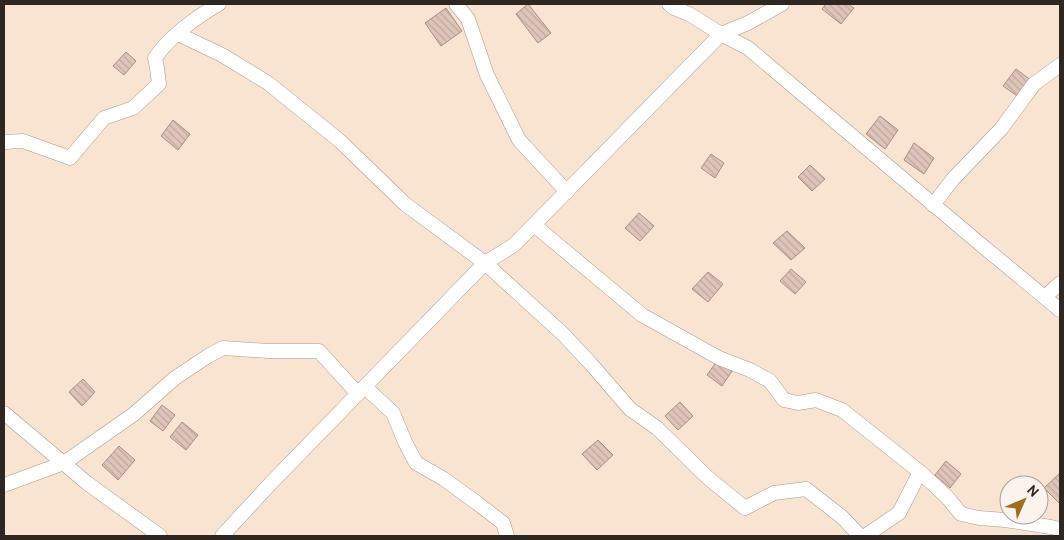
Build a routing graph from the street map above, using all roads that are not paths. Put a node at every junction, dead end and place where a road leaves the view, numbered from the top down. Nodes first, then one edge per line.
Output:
1 (219, 4) edge
2 (456, 4) edge
3 (782, 4) edge
4 (673, 5) edge
5 (178, 34) junction
6 (721, 34) junction
7 (1060, 65) edge
8 (4, 142) edge
9 (567, 192) junction
10 (933, 205) junction
11 (534, 225) junction
12 (484, 263) junction
13 (1060, 284) edge
14 (1044, 297) junction
15 (1060, 310) edge
16 (361, 390) junction
17 (4, 413) edge
18 (64, 463) junction
19 (920, 472) junction
20 (4, 485) edge
21 (1060, 529) edge
22 (160, 536) edge
23 (222, 536) edge
24 (507, 536) edge
25 (860, 536) edge
26 (865, 536) edge

1 - 5 street
2 - 9 street
3 - 6 street
4 - 6 street
5 - 8 street
5 - 12 street
6 - 9 street
6 - 10 street
7 - 10 street
9 - 11 street
10 - 14 street
11 - 12 street
11 - 19 street
12 - 16 street
12 - 25 street
13 - 14 street
14 - 15 street
16 - 18 street
16 - 23 street
16 - 24 street
17 - 18 street
18 - 20 street
18 - 22 street
19 - 21 street
19 - 26 street

